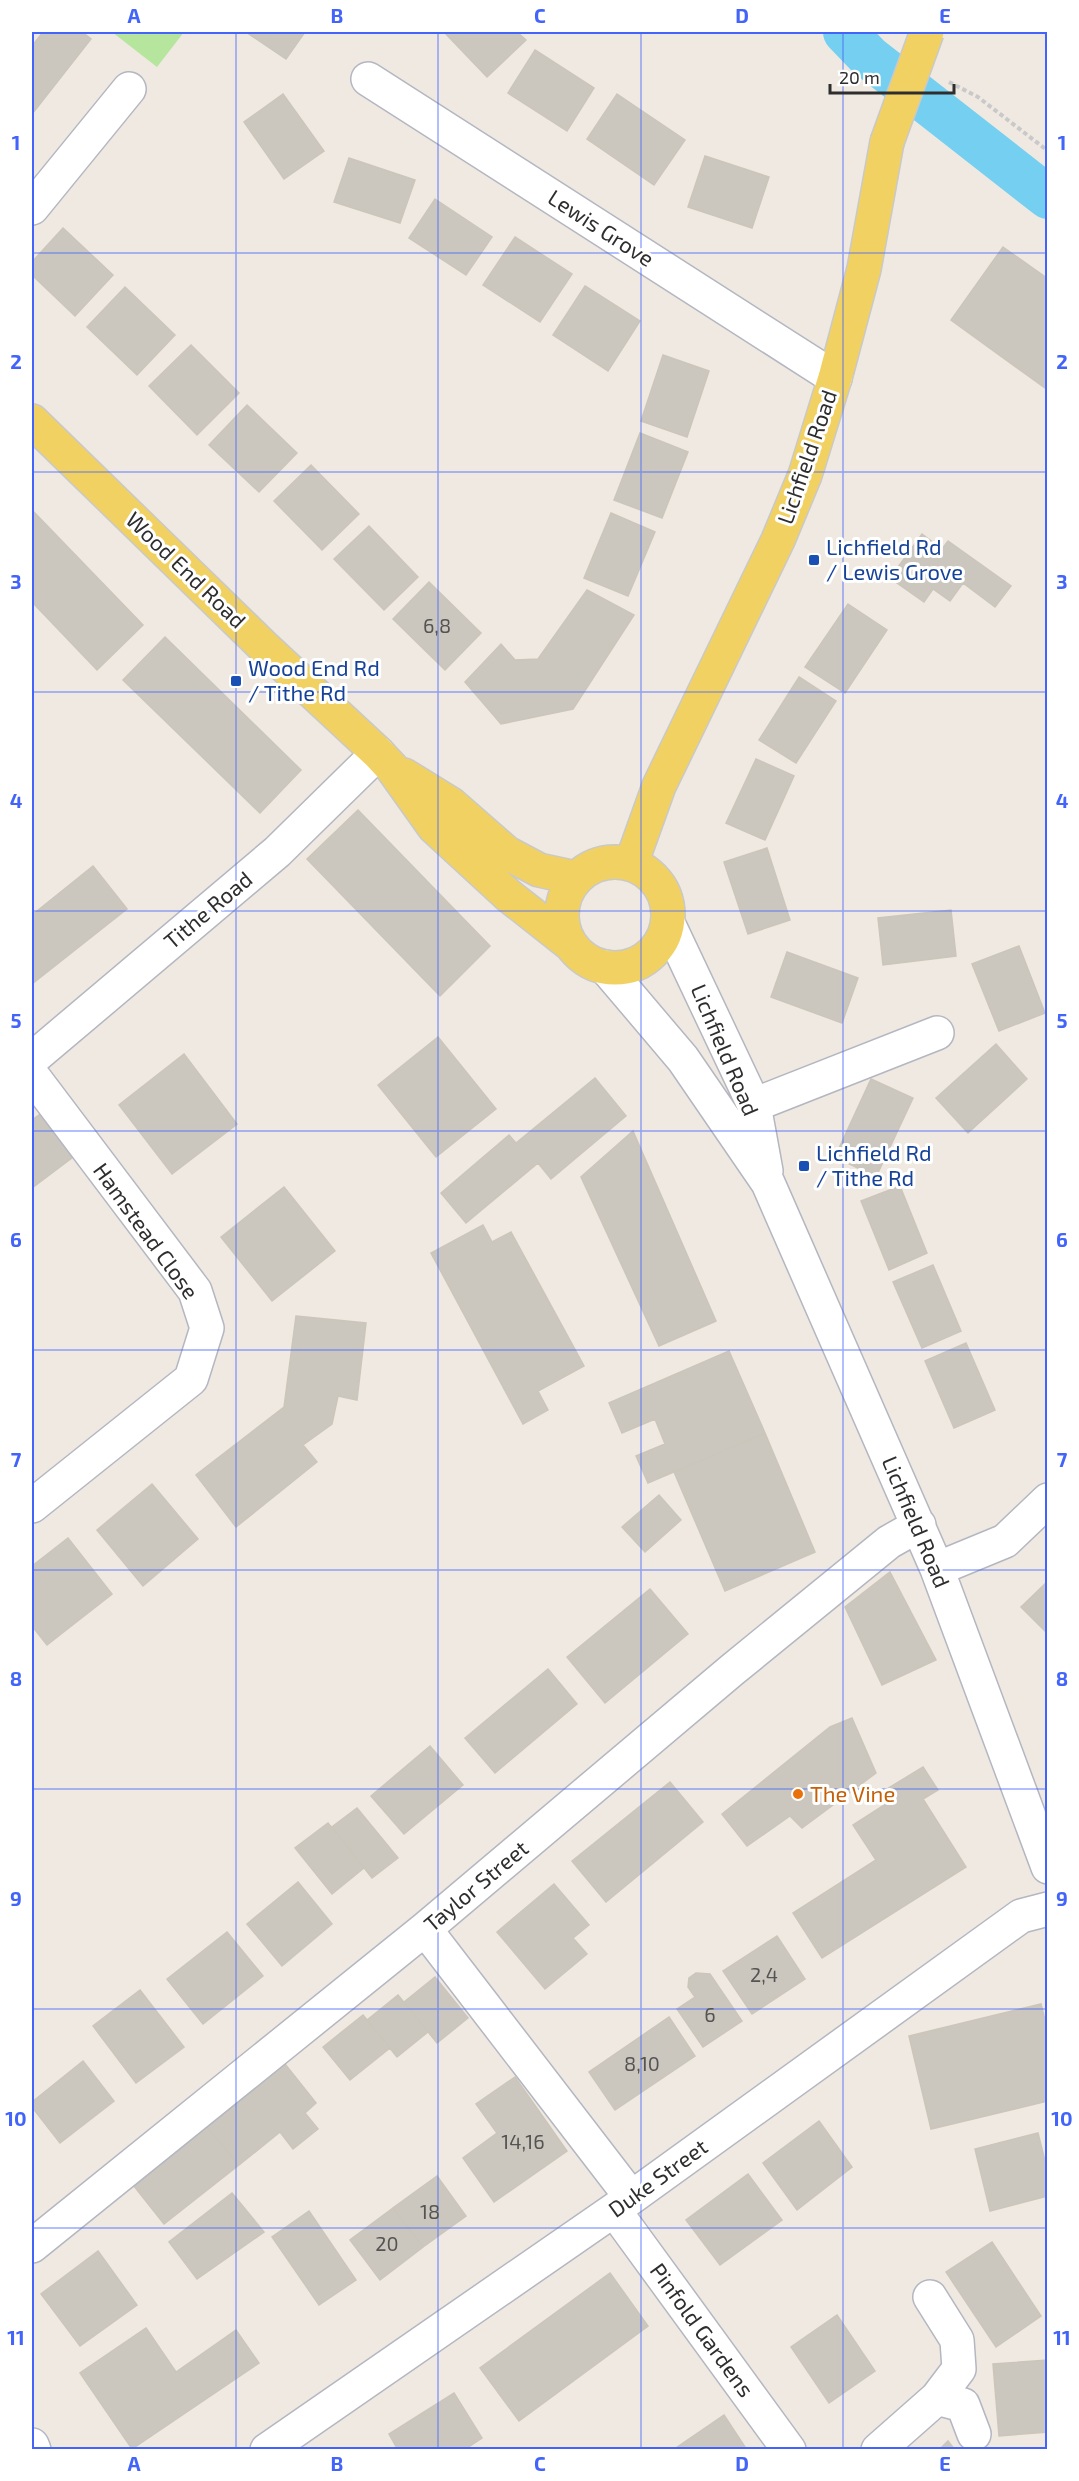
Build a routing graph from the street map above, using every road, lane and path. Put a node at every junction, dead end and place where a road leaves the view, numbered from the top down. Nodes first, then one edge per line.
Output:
1 (927, 32) edge
2 (368, 79) dead end
3 (946, 80) dead end
4 (129, 89) dead end
5 (1047, 151) edge
6 (32, 208) edge
7 (835, 378) junction
8 (32, 421) edge
9 (385, 760) junction
10 (631, 864) junction
11 (576, 878) junction
12 (668, 923) junction
13 (570, 944) junction
14 (605, 967) junction
15 (937, 1033) dead end
16 (32, 1059) edge
17 (32, 1075) edge
18 (754, 1105) junction
19 (768, 1183) junction
20 (1047, 1500) edge
21 (32, 1506) edge
22 (919, 1525) junction
23 (937, 1569) junction
24 (1047, 1867) edge
25 (1047, 1909) edge
26 (425, 1929) junction
27 (622, 2204) junction
28 (32, 2246) edge
29 (930, 2297) dead end
30 (937, 2398) junction
31 (974, 2434) dead end
32 (32, 2445) edge
33 (34, 2450) edge
34 (267, 2450) edge
35 (789, 2450) edge
36 (878, 2450) edge

1 - 7 main road, Lichfield Road, bridge
2 - 7 street, Lewis Grove
3 - 5 path
4 - 6 street
7 - 10 main road, Lichfield Road
8 - 9 main road, Wood End Road
9 - 11 main road, Wood End Road
9 - 13 main road, Wood End Road
9 - 16 street, Tithe Road
10 - 11 main road
10 - 12 main road
11 - 13 main road
12 - 14 main road
12 - 18 street, Lichfield Road
13 - 14 main road
14 - 19 street, Lichfield Road
15 - 18 street
17 - 21 street, Hamstead Close
18 - 19 street, Lichfield Road
19 - 22 street, Lichfield Road
20 - 23 street
22 - 23 street, Lichfield Road
22 - 26 street, Taylor Street
23 - 24 street, Lichfield Road
25 - 27 street, Duke Street
26 - 27 street, Pinfold Gardens
26 - 28 street, Taylor Street
27 - 34 street, Duke Street
27 - 35 street, Pinfold Gardens
29 - 30 street
30 - 31 street
30 - 36 street
32 - 33 street

